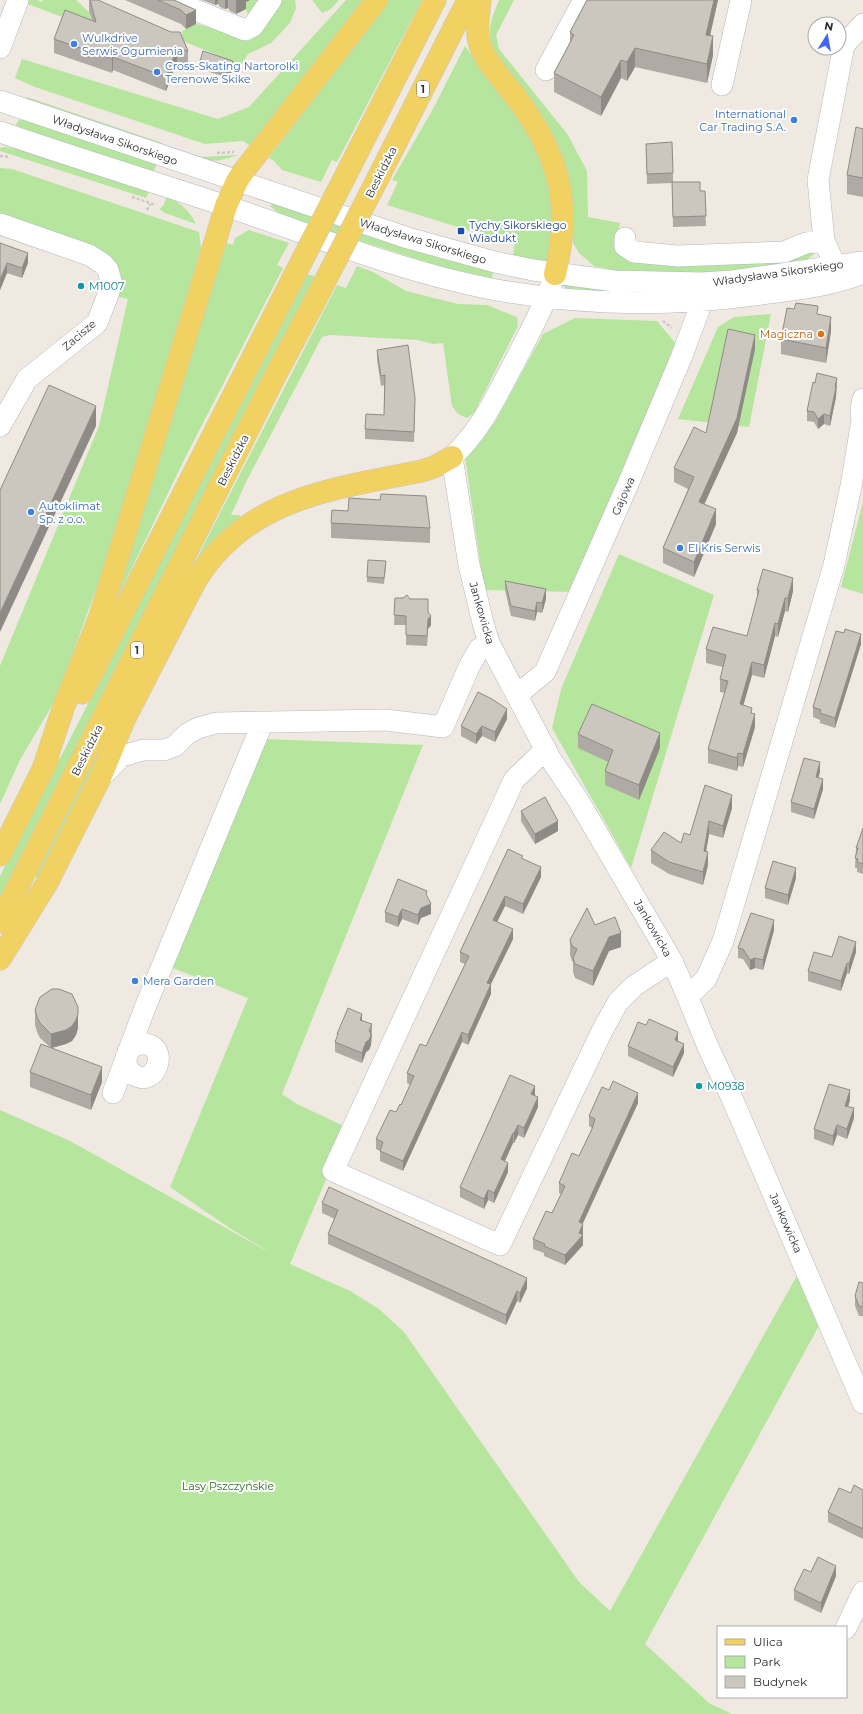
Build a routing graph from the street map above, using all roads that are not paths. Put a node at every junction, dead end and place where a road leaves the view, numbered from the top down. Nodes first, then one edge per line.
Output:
1 (18, 0) edge
2 (170, 0) edge
3 (272, 0) edge
4 (377, 0) edge
5 (435, 0) edge
6 (468, 0) edge
7 (480, 0) edge
8 (584, 0) edge
9 (741, 0) edge
10 (863, 24) edge
11 (1, 40) edge
12 (546, 70) dead end
13 (722, 85) dead end
14 (0, 101) edge
15 (0, 132) edge
16 (237, 181) junction
17 (226, 206) junction
18 (0, 224) edge
19 (625, 238) dead end
20 (824, 241) junction
21 (863, 262) edge
22 (839, 273) junction
23 (863, 273) edge
24 (555, 274) junction
25 (701, 292) junction
26 (547, 298) junction
27 (862, 404) edge
28 (0, 426) edge
29 (452, 457) junction
30 (489, 643) junction
31 (517, 695) junction
32 (262, 724) junction
33 (546, 748) junction
34 (42, 772) junction
35 (100, 778) junction
36 (0, 854) edge
37 (0, 922) edge
38 (0, 959) edge
39 (672, 961) junction
40 (688, 996) junction
41 (113, 1093) dead end
42 (863, 1403) edge
43 (863, 1592) edge
44 (847, 1626) edge

1 - 11 street
2 - 3 street
4 - 16 main road
5 - 34 main road, bridge
6 - 37 main road, Beskidzka / 1, bridge
7 - 24 main road
8 - 12 street
9 - 13 street
10 - 20 street
14 - 16 street, Władysława Sikorskiego
15 - 17 street, Władysława Sikorskiego
16 - 17 main road
16 - 24 street, Władysława Sikorskiego
17 - 26 street, Władysława Sikorskiego
17 - 34 main road
18 - 28 street, Zacisze
19 - 20 street
20 - 22 street
21 - 22 street, Władysława Sikorskiego
22 - 23 street, Władysława Sikorskiego
22 - 25 street, Władysława Sikorskiego
24 - 25 street, Władysława Sikorskiego
24 - 26 street
25 - 26 street, Władysława Sikorskiego
25 - 31 street, Gajowa
26 - 29 street
27 - 40 street
29 - 30 street, Jankowicka
29 - 35 main road
30 - 31 street, Jankowicka
30 - 32 street
31 - 33 street, Jankowicka
32 - 35 street
32 - 41 street
33 - 39 street, Jankowicka
33 - 39 street
34 - 36 main road
35 - 38 main road
39 - 40 street, Jankowicka
40 - 42 street, Jankowicka
43 - 44 street

